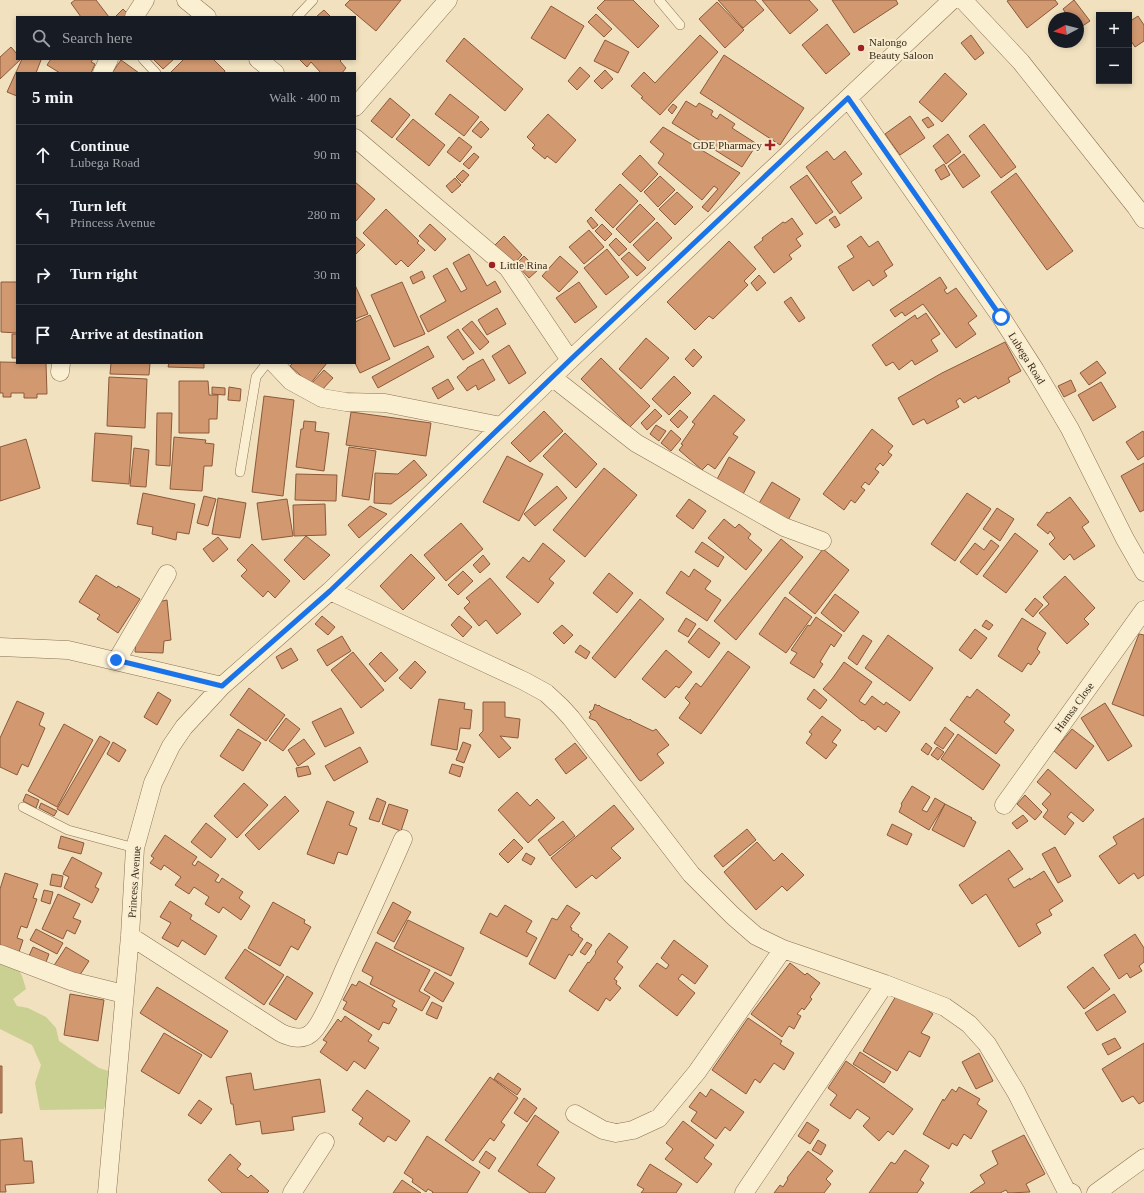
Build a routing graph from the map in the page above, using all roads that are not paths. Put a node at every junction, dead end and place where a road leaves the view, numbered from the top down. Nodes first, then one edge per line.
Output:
1 (145, 0) edge
2 (186, 0) edge
3 (313, 0) edge
4 (448, 0) edge
5 (659, 0) edge
6 (952, 0) edge
7 (963, 0) edge
8 (135, 16) edge
9 (206, 16) edge
10 (298, 16) edge
11 (680, 25) dead end
12 (108, 60) edge
13 (143, 60) edge
14 (259, 60) edge
15 (102, 72) edge
16 (155, 72) edge
17 (274, 72) edge
18 (848, 98) junction
19 (356, 106) edge
20 (356, 139) edge
21 (1144, 219) edge
22 (570, 360) junction
23 (267, 364) edge
24 (275, 364) edge
25 (552, 377) junction
26 (501, 426) junction
27 (240, 472) dead end
28 (822, 542) dead end
29 (1144, 572) edge
30 (167, 574) dead end
31 (330, 591) junction
32 (1144, 610) edge
33 (0, 647) edge
34 (116, 660) junction
35 (222, 686) junction
36 (1004, 805) dead end
37 (23, 807) dead end
38 (403, 839) dead end
39 (135, 848) junction
40 (130, 936) junction
41 (783, 949) junction
42 (0, 954) edge
43 (885, 984) junction
44 (124, 994) junction
45 (575, 1114) dead end
46 (325, 1142) dead end
47 (1144, 1158) edge
48 (107, 1193) edge
49 (292, 1193) edge
50 (744, 1193) edge
51 (1072, 1193) edge
52 (1096, 1193) edge

1 - 8 street
2 - 9 street
3 - 10 lane
4 - 19 street
5 - 11 lane
6 - 18 street, Princess Avenue
7 - 21 street
12 - 15 street
13 - 16 lane
14 - 17 street
18 - 22 street, Princess Avenue
18 - 29 street, Lubega Road
20 - 22 street
22 - 25 street, Princess Avenue
23 - 27 lane
24 - 26 street
25 - 26 street, Princess Avenue
25 - 28 street
26 - 31 street, Princess Avenue
30 - 34 street
31 - 35 street, Princess Avenue
31 - 41 street
32 - 36 street, Hamsa Close
33 - 34 street
34 - 35 street
35 - 39 street, Princess Avenue
37 - 39 lane
38 - 40 street
39 - 40 street, Princess Avenue
40 - 44 street, Princess Avenue
41 - 43 street
41 - 45 street
42 - 44 street
43 - 50 street
43 - 51 street
44 - 48 street, Princess Avenue
46 - 49 street
47 - 52 street

